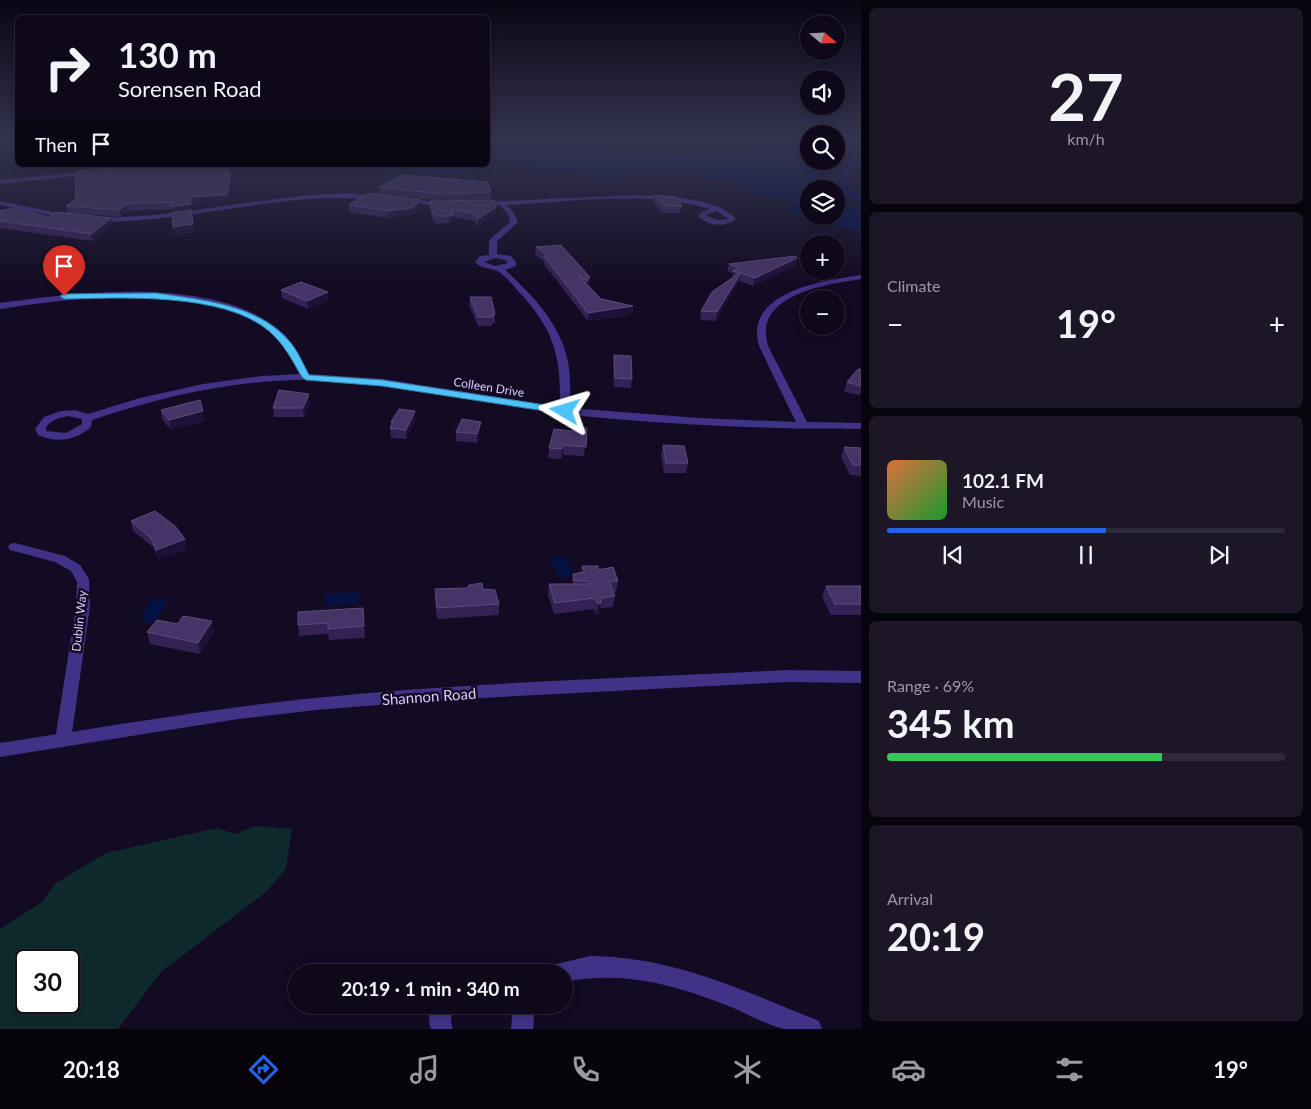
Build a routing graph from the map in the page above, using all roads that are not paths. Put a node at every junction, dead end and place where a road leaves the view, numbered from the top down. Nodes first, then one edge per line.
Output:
1 (386, 198) edge
2 (401, 200) edge
3 (0, 203) edge
4 (502, 203) junction
5 (473, 204) edge
6 (453, 205) edge
7 (716, 209) dead end
8 (78, 218) edge
9 (90, 220) edge
10 (493, 256) junction
11 (499, 268) junction
12 (861, 277) edge
13 (0, 306) edge
14 (306, 377) junction
15 (565, 411) junction
16 (87, 418) dead end
17 (802, 425) junction
18 (861, 426) edge
19 (14, 547) dead end
20 (861, 677) edge
21 (63, 740) junction
22 (0, 750) edge
23 (573, 970) edge
24 (440, 1014) edge
25 (522, 1014) edge
26 (442, 1029) edge
27 (522, 1029) edge
28 (811, 1029) edge

1 - 9 street
2 - 6 street
3 - 8 street
4 - 5 street
4 - 7 street
4 - 10 street
10 - 11 street
10 - 11 street
11 - 15 street
12 - 17 street
13 - 14 street
14 - 15 street, Colleen Drive
14 - 16 street, Colleen Drive
15 - 17 street, Colleen Drive
17 - 18 street, Colleen Drive
19 - 21 street, Dublin Way
20 - 21 street, Shannon Road
21 - 22 street, Shannon Road
23 - 28 street
24 - 26 street
25 - 27 street

